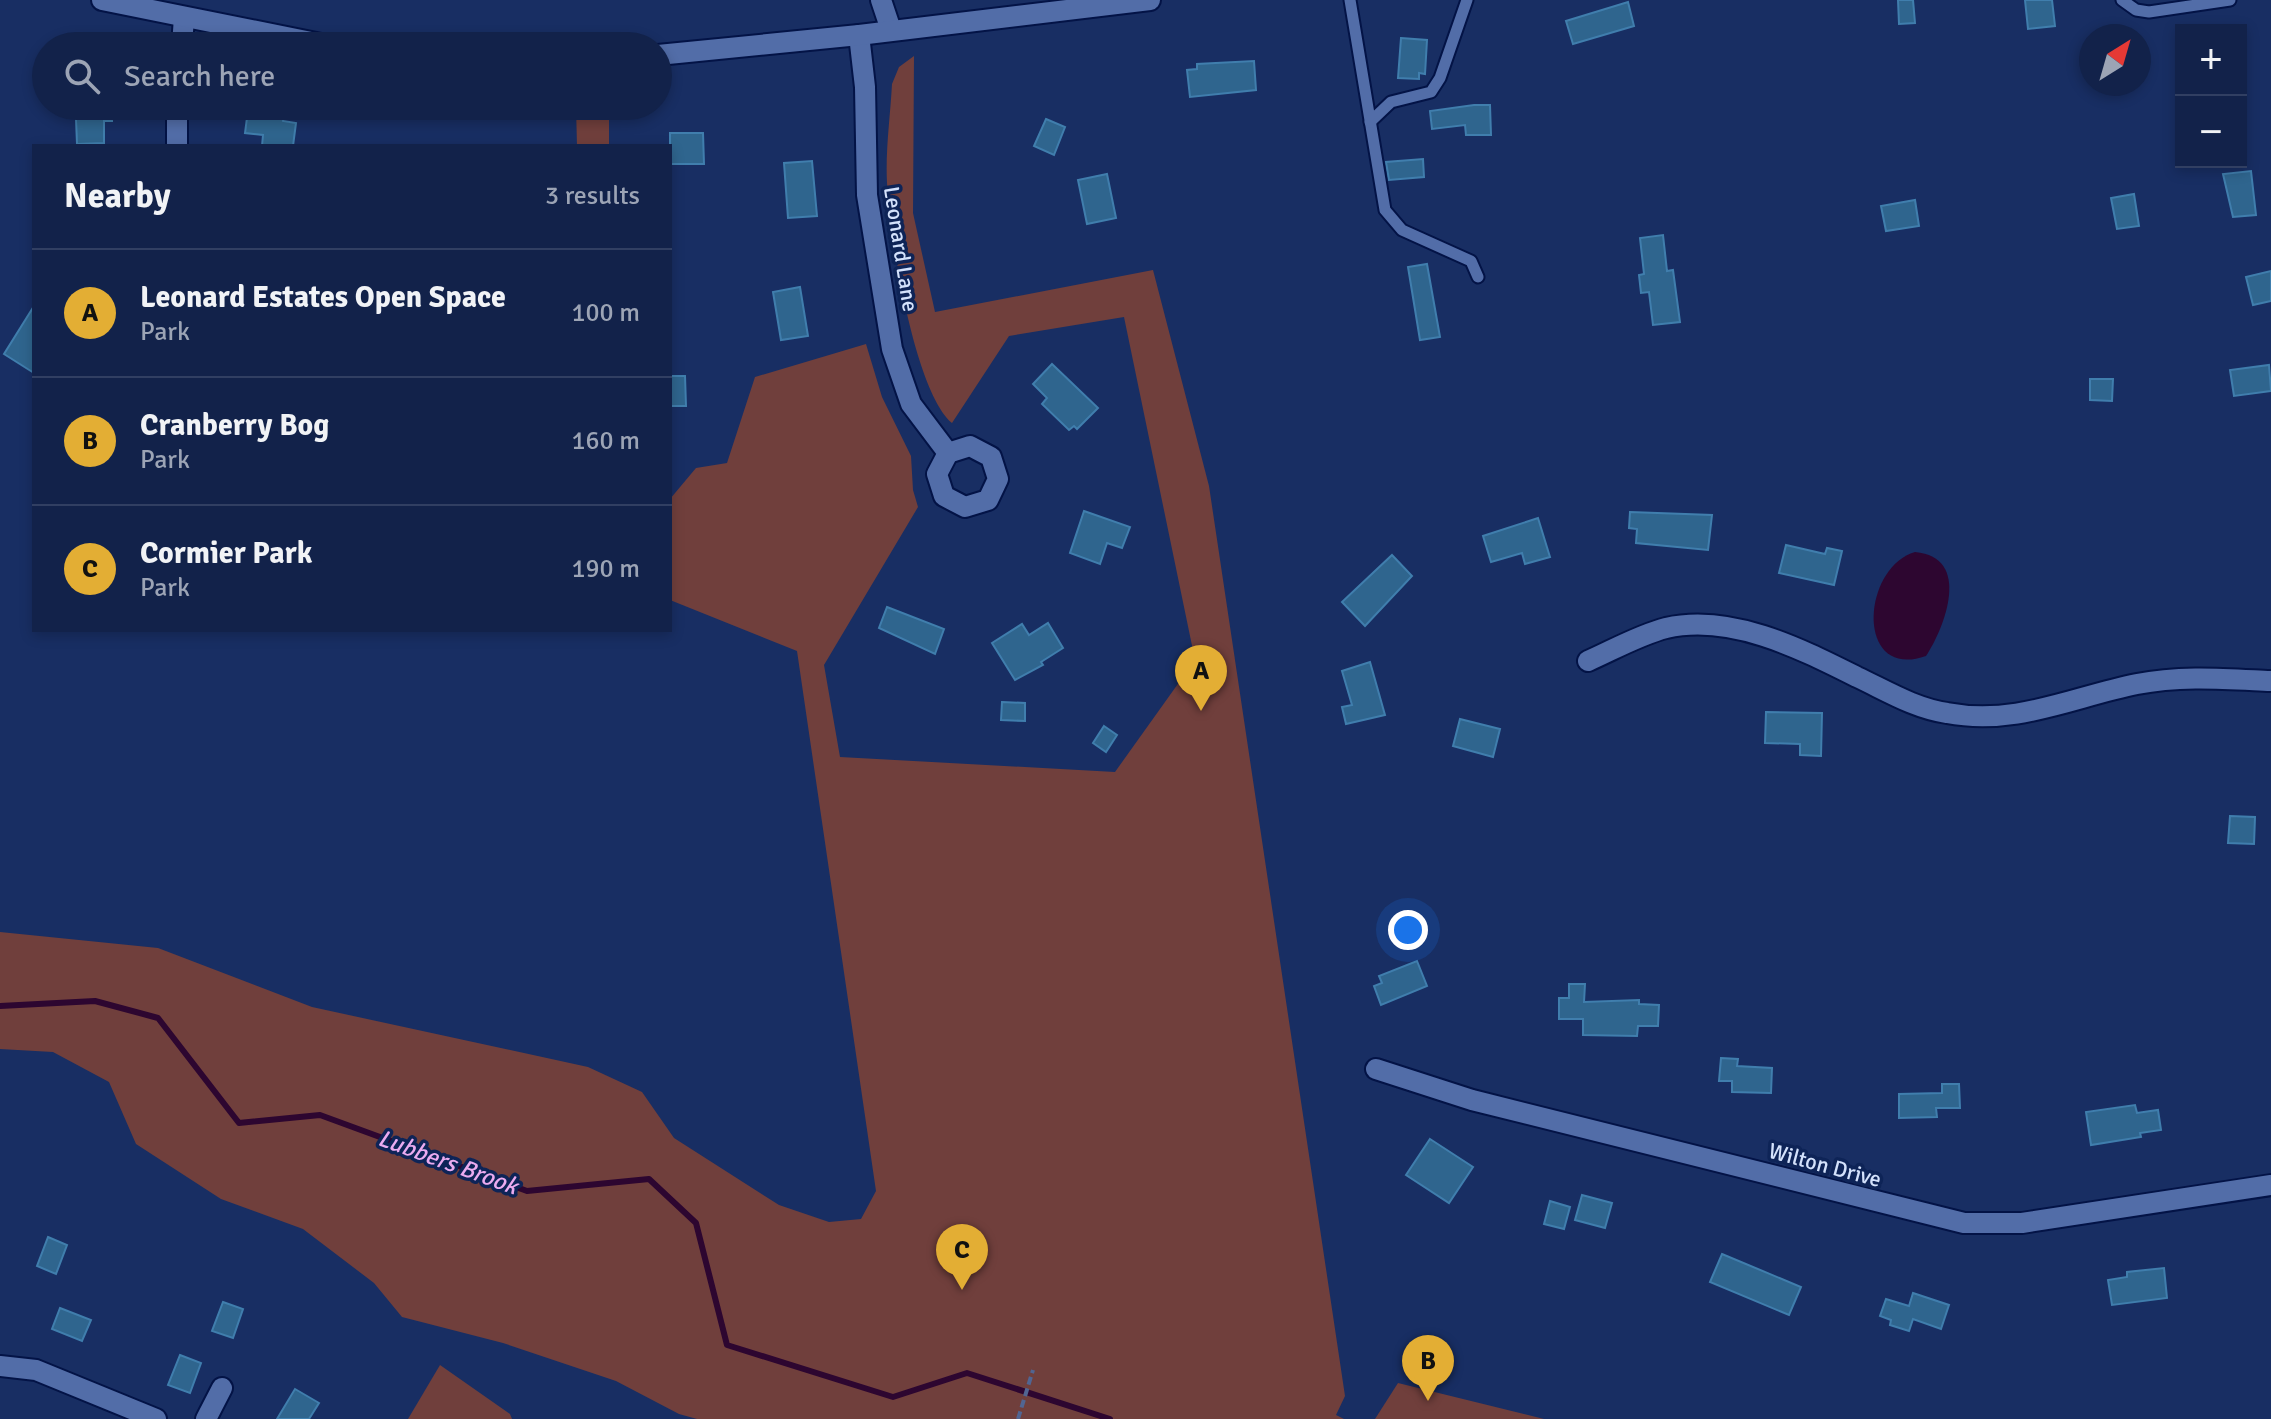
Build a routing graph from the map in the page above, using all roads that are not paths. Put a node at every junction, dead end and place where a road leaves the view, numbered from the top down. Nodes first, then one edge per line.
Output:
1 (102, 0) edge
2 (881, 0) edge
3 (1150, 0) edge
4 (1350, 0) edge
5 (1467, 0) edge
6 (2122, 0) edge
7 (2230, 0) edge
8 (184, 17) junction
9 (891, 30) junction
10 (183, 32) edge
11 (260, 32) edge
12 (859, 35) junction
13 (672, 54) edge
14 (177, 120) edge
15 (1370, 122) junction
16 (177, 144) edge
17 (1478, 277) dead end
18 (948, 453) dead end
19 (1588, 661) dead end
20 (2271, 681) edge
21 (1376, 1069) dead end
22 (2271, 1185) edge
23 (0, 1366) edge
24 (222, 1388) dead end
25 (156, 1419) edge
26 (206, 1419) edge

1 - 8 street
2 - 9 street
3 - 9 street
4 - 15 lane
5 - 15 lane
6 - 7 lane
8 - 10 street
8 - 11 street
9 - 12 street
12 - 13 street
12 - 18 street, Leonard Lane
14 - 16 street
15 - 17 lane
19 - 20 street
21 - 22 street, Wilton Drive
23 - 25 street
24 - 26 street

